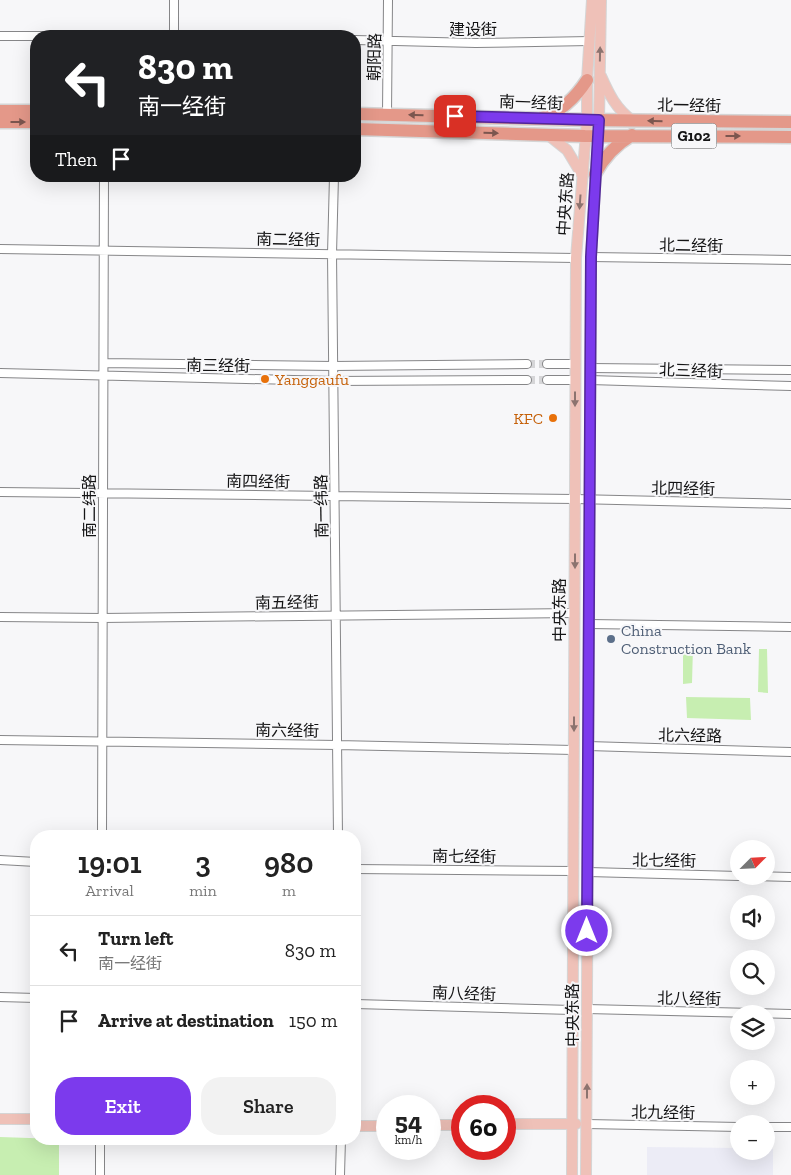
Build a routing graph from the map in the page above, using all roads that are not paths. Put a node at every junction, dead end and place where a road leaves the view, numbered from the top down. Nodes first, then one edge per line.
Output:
1 (174, 0) edge
2 (388, 0) edge
3 (592, 0) edge
4 (601, 0) edge
5 (174, 30) edge
6 (0, 36) edge
7 (30, 36) edge
8 (361, 40) edge
9 (389, 41) junction
10 (590, 41) junction
11 (600, 73) junction
12 (587, 80) junction
13 (0, 111) edge
14 (30, 111) edge
15 (361, 114) edge
16 (387, 114) junction
17 (540, 119) junction
18 (593, 120) junction
19 (633, 121) junction
20 (0, 122) edge
21 (30, 122) edge
22 (791, 122) edge
23 (361, 129) edge
24 (547, 134) junction
25 (591, 135) junction
26 (633, 135) junction
27 (791, 136) edge
28 (589, 175) junction
29 (104, 182) edge
30 (334, 182) edge
31 (0, 248) edge
32 (104, 250) junction
33 (332, 254) junction
34 (591, 257) junction
35 (576, 258) junction
36 (791, 260) edge
37 (104, 363) junction
38 (527, 364) tunnel mouth
39 (547, 364) tunnel mouth
40 (576, 364) junction
41 (332, 366) junction
42 (590, 368) junction
43 (791, 370) edge
44 (0, 373) edge
45 (104, 376) junction
46 (333, 380) junction
47 (526, 380) tunnel mouth
48 (547, 380) tunnel mouth
49 (575, 380) junction
50 (590, 380) junction
51 (791, 386) edge
52 (0, 492) edge
53 (103, 493) junction
54 (335, 496) junction
55 (575, 499) junction
56 (590, 499) junction
57 (791, 504) edge
58 (574, 613) junction
59 (336, 616) junction
60 (0, 617) edge
61 (102, 618) junction
62 (589, 624) junction
63 (791, 627) edge
64 (0, 740) edge
65 (102, 742) junction
66 (337, 745) junction
67 (588, 746) junction
68 (574, 750) junction
69 (791, 752) edge
70 (102, 830) edge
71 (338, 830) edge
72 (0, 860) edge
73 (30, 862) edge
74 (361, 868) edge
75 (573, 871) junction
76 (588, 872) junction
77 (730, 876) edge
78 (775, 877) edge
79 (791, 877) edge
80 (0, 997) edge
81 (30, 998) edge
82 (361, 1004) edge
83 (587, 1009) junction
84 (572, 1010) junction
85 (791, 1014) edge
86 (0, 1118) edge
87 (30, 1119) edge
88 (516, 1124) edge
89 (572, 1124) junction
90 (587, 1124) junction
91 (361, 1126) edge
92 (376, 1126) edge
93 (730, 1127) edge
94 (775, 1127) edge
95 (791, 1127) edge
96 (100, 1145) edge
97 (341, 1145) edge
98 (100, 1175) edge
99 (340, 1175) edge
100 (572, 1175) edge
101 (586, 1175) edge

1 - 5 street
2 - 9 street, 朝阳路
3 - 10 main road
11 -> 4 main road
6 - 7 street
8 - 9 street, 建设街
9 - 10 street, 建设街
9 - 16 street, 朝阳路
10 - 12 main road
11 - 18 main road
11 - 19 main road
12 - 17 highway
12 - 18 main road
13 - 14 highway
15 - 16 highway, 南一经街 / G102
17 -> 16 highway, 南一经街 / G102
17 - 18 highway, 南一经街 / G102
18 - 19 highway, 北一经街 / G102
18 - 25 main road, 中央东路
22 -> 19 highway, 北一经街 / G102
20 -> 21 highway
23 -> 24 highway, 南一经街 / G102
24 - 25 highway, 南一经街 / G102
24 - 28 main road
25 - 26 highway, 北一经街 / G102
25 - 28 main road, 中央东路
26 -> 27 highway, 北一经街 / G102
26 - 28 highway
28 - 34 main road, 中央东路
28 -> 35 main road, 中央东路
29 - 32 street, 南二纬路
30 - 33 street, 南一纬路
31 - 32 street, 南二经街
32 - 33 street, 南二经街
32 - 37 street, 南二纬路
33 - 35 street, 南二经街
33 - 41 street, 南一纬路
34 - 36 street, 北二经街
34 - 42 main road, 中央东路
35 - 40 main road, 中央东路
37 - 41 street
37 - 45 street, 南二纬路
38 - 41 street
39 - 40 street
40 - 49 main road, 中央东路
41 - 46 street, 南一纬路
42 - 43 street
42 - 50 main road, 中央东路
44 - 45 street, 南三经街
45 - 46 street, 南三经街
45 - 53 street, 南二纬路
46 - 47 street, 南三经街
46 - 54 street, 南一纬路
48 - 49 street
49 -> 55 main road, 中央东路
50 - 51 street, 北三经街
50 - 56 main road, 中央东路
52 - 53 street, 南四经街
53 - 54 street, 南四经街
53 - 61 street, 南二纬路
54 - 55 street, 南四经街
54 - 59 street, 南一纬路
55 - 56 street, 北四经街
55 -> 58 main road, 中央东路
56 - 57 street, 北四经街
56 - 62 main road, 中央东路
58 - 59 street, 南五经街
58 -> 68 main road, 中央东路
59 - 61 street, 南五经街
59 - 66 street, 南一纬路
60 - 61 street, 南五经街
61 - 65 street, 南二纬路
62 - 63 street
62 - 67 main road, 中央东路
64 - 65 street, 南六经街
65 - 66 street, 南六经街
65 - 70 street, 南二纬路
66 - 68 street, 南六经街
66 - 71 street, 南一纬路
67 - 69 street, 北六经路
67 - 76 main road, 中央东路
68 - 75 main road, 中央东路
72 - 73 street
74 - 75 street, 南七经街
75 - 84 main road, 中央东路
76 - 77 street, 北七经街
76 - 83 main road, 中央东路
78 - 79 street
80 - 81 street
82 - 84 street, 南八经街
83 - 85 street, 北八经街
90 -> 83 main road, 中央东路
84 - 89 main road, 中央东路
86 - 87 main road
88 - 89 main road
89 - 90 main road
89 - 100 main road, 中央东路
90 - 93 street, 北九经街
90 - 101 main road, 中央东路
91 - 92 main road
94 - 95 street
96 - 98 street
97 - 99 street

